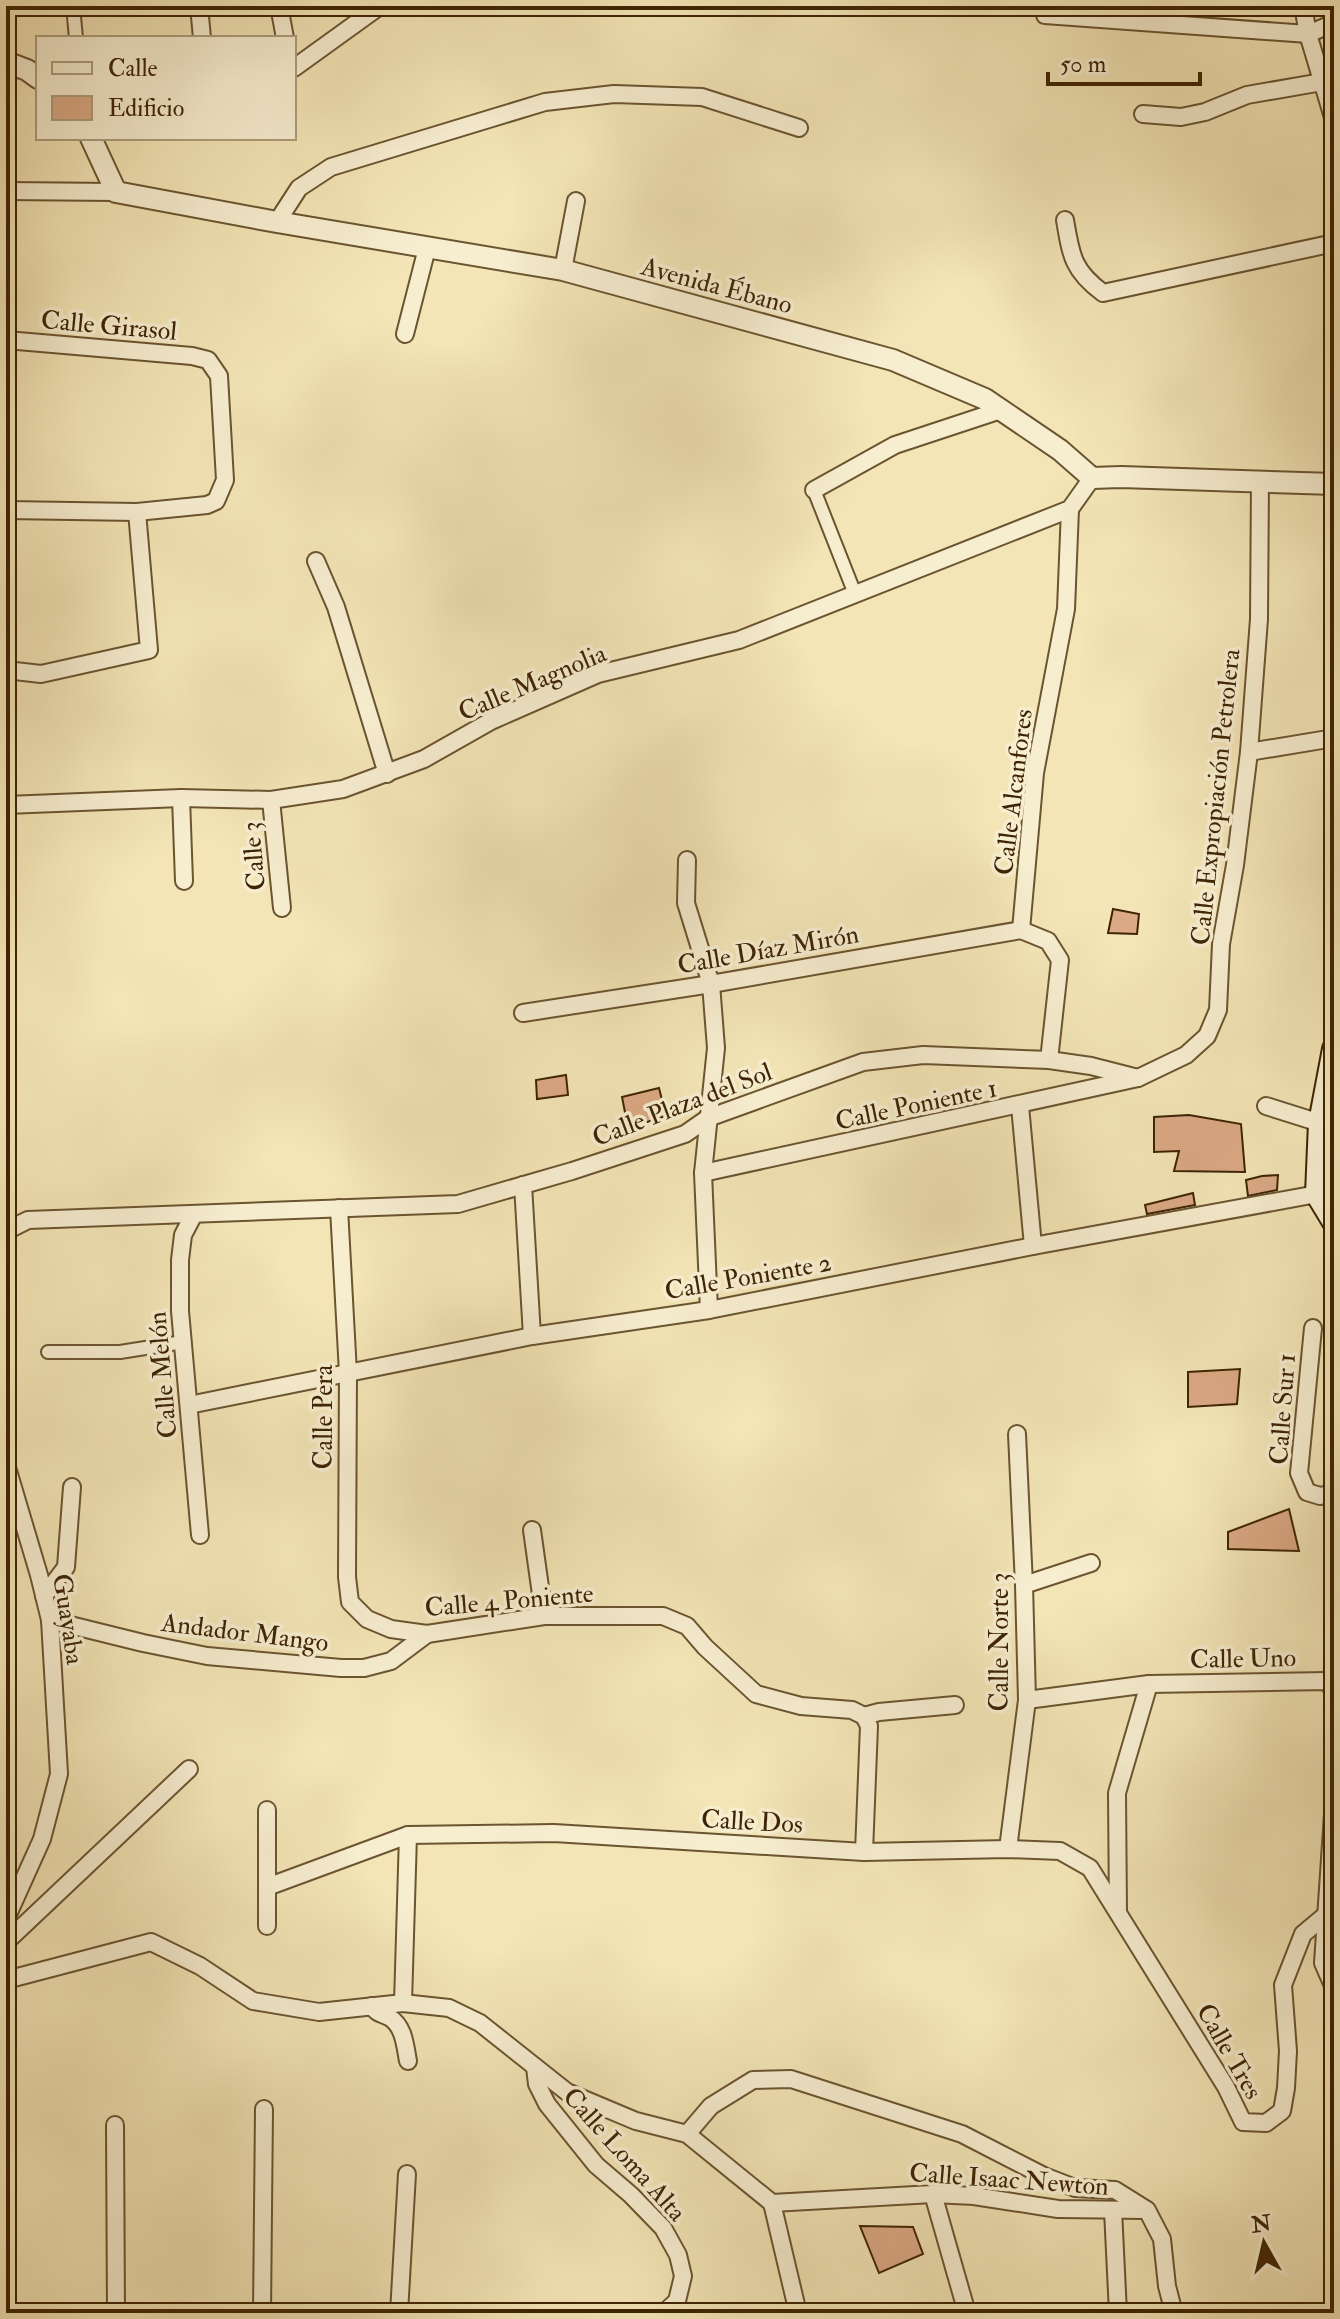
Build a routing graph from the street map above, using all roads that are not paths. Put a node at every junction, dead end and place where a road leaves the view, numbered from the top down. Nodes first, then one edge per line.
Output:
1 (73, 6) edge
2 (199, 6) edge
3 (279, 6) edge
4 (380, 6) edge
5 (1303, 6) edge
6 (1044, 11) edge
7 (1334, 23) edge
8 (1308, 34) junction
9 (76, 36) edge
10 (202, 36) edge
11 (285, 36) edge
12 (6, 62) edge
13 (296, 67) edge
14 (36, 77) edge
15 (1322, 82) junction
16 (1143, 114) dead end
17 (1334, 121) edge
18 (799, 128) dead end
19 (92, 140) edge
20 (6, 191) edge
21 (116, 192) junction
22 (576, 201) dead end
23 (1065, 220) dead end
24 (277, 222) junction
25 (1334, 243) edge
26 (427, 248) junction
27 (563, 270) junction
28 (405, 334) dead end
29 (6, 340) edge
30 (1001, 410) junction
31 (1092, 478) junction
32 (1260, 480) junction
33 (1334, 484) edge
34 (814, 490) joint
35 (1070, 509) junction
36 (6, 510) edge
37 (137, 512) junction
38 (316, 561) dead end
39 (855, 594) junction
40 (6, 670) edge
41 (1334, 738) edge
42 (1249, 752) junction
43 (387, 774) junction
44 (181, 798) junction
45 (271, 800) junction
46 (6, 805) edge
47 (687, 860) dead end
48 (184, 881) dead end
49 (282, 908) dead end
50 (1021, 930) junction
51 (711, 984) junction
52 (523, 1013) dead end
53 (1334, 1049) edge
54 (1049, 1060) junction
55 (1138, 1078) junction
56 (1020, 1106) junction
57 (1266, 1106) dead end
58 (708, 1118) junction
59 (1320, 1123) junction
60 (703, 1173) junction
61 (523, 1185) junction
62 (1317, 1194) junction
63 (339, 1208) junction
64 (194, 1214) junction
65 (1334, 1222) edge
66 (6, 1231) edge
67 (1033, 1246) junction
68 (709, 1310) junction
69 (1313, 1328) dead end
70 (532, 1336) junction
71 (183, 1342) junction
72 (48, 1352) dead end
73 (348, 1373) junction
74 (189, 1405) junction
75 (1017, 1434) dead end
76 (6, 1464) edge
77 (72, 1487) dead end
78 (1334, 1493) edge
79 (12, 1511) edge
80 (532, 1530) dead end
81 (200, 1535) dead end
82 (1091, 1563) dead end
83 (1024, 1585) junction
84 (44, 1596) junction
85 (544, 1616) junction
86 (367, 1619) joint
87 (50, 1620) junction
88 (427, 1634) junction
89 (1149, 1684) junction
90 (1334, 1690) edge
91 (1027, 1700) junction
92 (955, 1705) dead end
93 (864, 1716) junction
94 (189, 1769) dead end
95 (1334, 1799) edge
96 (267, 1810) dead end
97 (408, 1835) junction
98 (1008, 1849) junction
99 (864, 1852) junction
100 (1090, 1868) joint
101 (267, 1887) junction
102 (1118, 1914) junction
103 (1327, 1914) junction
104 (6, 1919) edge
105 (267, 1926) dead end
106 (6, 1942) edge
107 (6, 1980) edge
108 (1334, 1988) edge
109 (403, 2003) junction
110 (372, 2006) junction
111 (408, 2061) dead end
112 (535, 2067) junction
113 (264, 2109) dead end
114 (115, 2125) dead end
115 (687, 2134) junction
116 (407, 2174) dead end
117 (933, 2194) junction
118 (772, 2203) junction
119 (1113, 2210) junction
120 (1147, 2210) junction
121 (116, 2313) edge
122 (262, 2313) edge
123 (399, 2313) edge
124 (664, 2313) edge
125 (798, 2313) edge
126 (967, 2313) edge
127 (1118, 2313) edge
128 (1174, 2313) edge

1 - 9 street
2 - 10 street
3 - 11 street
4 - 13 street
5 - 8 street
6 - 8 street
7 - 8 street
8 - 15 street
12 - 14 street
15 - 16 street
15 - 17 street
18 - 24 street
19 - 21 street
20 - 21 street
21 - 24 street, Avenida Ébano
22 - 27 street
23 - 25 street
24 - 26 street, Avenida Ébano
26 - 27 street, Avenida Ébano
26 - 28 street
27 - 30 street, Avenida Ébano
29 - 37 street, Calle Girasol
30 - 31 street, Avenida Ébano
30 - 34 street
31 - 32 street
31 - 35 street
32 - 33 street
32 - 42 street, Calle Expropiación Petrolera
34 - 39 street
35 - 39 street, Calle Magnolia
35 - 50 street, Calle Alcanfores
36 - 37 street
37 - 40 street
38 - 43 street
39 - 43 street, Calle Magnolia
41 - 42 street
42 - 55 street, Calle Expropiación Petrolera
43 - 45 street, Calle Magnolia
44 - 45 street, Calle Magnolia
44 - 46 street, Calle Magnolia
44 - 48 street
45 - 49 street, Calle 3
47 - 51 street
50 - 51 street, Calle Díaz Mirón
50 - 54 street
51 - 52 street, Calle Díaz Mirón
51 - 58 street
53 - 59 main road
54 - 55 street, Calle Plaza del Sol
54 - 58 street, Calle Plaza del Sol
55 - 56 street, Calle Poniente 1
56 - 60 street, Calle Poniente 1
56 - 67 street
57 - 59 street
58 - 60 street
58 - 61 street, Calle Plaza del Sol
59 - 62 main road
60 - 68 street
61 - 63 street, Calle Plaza del Sol
61 - 70 street
62 - 65 main road
62 - 67 street, Calle Poniente 2
63 - 64 street, Calle Plaza del Sol
63 - 73 street, Calle Pera
64 - 66 street, Calle Plaza del Sol
64 - 71 street, Calle Melón
67 - 68 street, Calle Poniente 2
68 - 70 street, Calle Poniente 2
69 - 78 street, Calle Sur 1
70 - 73 street, Calle Poniente 2
71 - 72 street
71 - 74 street, Calle Melón
73 - 74 street, Calle Poniente 2
73 - 86 street, Calle Pera
74 - 81 street, Calle Melón
75 - 83 street, Calle Norte 3
76 - 79 street, Guayaba
77 - 84 street
79 - 84 street, Guayaba
80 - 85 street
82 - 83 street
83 - 91 street, Calle Norte 3
84 - 87 street, Guayaba
85 - 88 street, Calle 4 Poniente
85 - 93 street, Calle 4 Poniente
86 - 88 street, Calle 4 Poniente
87 - 88 street, Andador Mango
87 - 104 street, Guayaba
89 - 90 street, Calle Uno
89 - 91 street, Calle Uno
89 - 102 street
91 - 98 street, Calle Norte 3
92 - 93 street
93 - 99 street
94 - 106 street
95 - 103 street
96 - 101 street
97 - 99 street, Calle Dos
97 - 101 street, Calle Dos
97 - 109 street
98 - 99 street, Calle Dos
98 - 100 street, Calle Dos
100 - 102 street, Calle Tres
101 - 105 street
102 - 103 street, Calle Tres
103 - 108 street
107 - 110 street
109 - 110 street
109 - 112 street
110 - 111 street
112 - 115 street
112 - 124 street, Calle Loma Alta
113 - 122 street
114 - 121 street
115 - 118 street
115 - 120 street
116 - 123 street
117 - 118 street, Calle Isaac Newton
117 - 119 street, Calle Isaac Newton
117 - 126 street
118 - 125 street
119 - 120 street, Calle Isaac Newton
119 - 127 street
120 - 128 street

